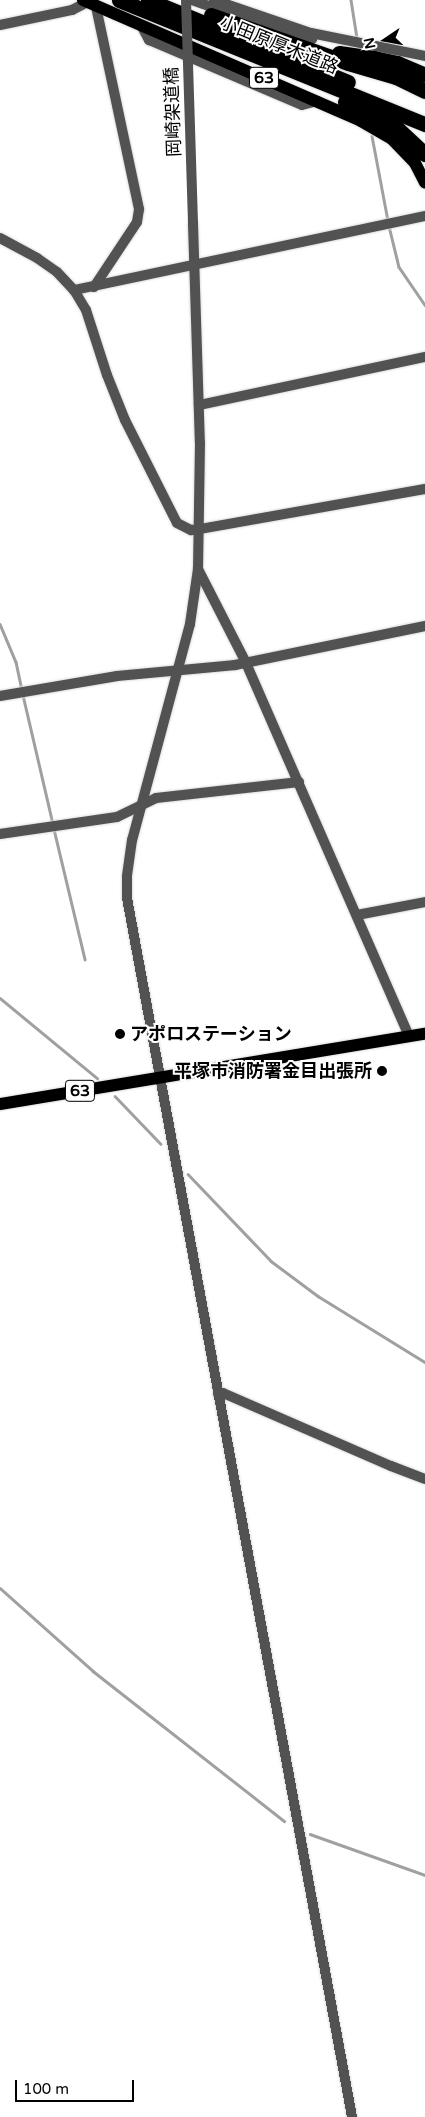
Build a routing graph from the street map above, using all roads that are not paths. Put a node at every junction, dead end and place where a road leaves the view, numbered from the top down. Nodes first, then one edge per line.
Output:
1 (119, 0) edge
2 (148, 0) edge
3 (164, 0) edge
4 (186, 0) edge
5 (192, 0) edge
6 (214, 0) edge
7 (89, 3) edge
8 (0, 25) edge
9 (210, 38) junction
10 (353, 40) junction
11 (425, 56) edge
12 (424, 85) edge
13 (425, 113) edge
14 (425, 124) edge
15 (425, 154) edge
16 (425, 183) edge
17 (425, 216) edge
18 (0, 238) edge
19 (195, 266) junction
20 (94, 287) junction
21 (74, 290) junction
22 (425, 357) edge
23 (199, 405) junction
24 (425, 489) edge
25 (200, 529) junction
26 (198, 569) junction
27 (425, 626) edge
28 (246, 663) junction
29 (177, 670) junction
30 (0, 696) edge
31 (299, 782) junction
32 (140, 806) junction
33 (0, 834) edge
34 (425, 902) edge
35 (357, 915) junction
36 (425, 1034) edge
37 (409, 1036) junction
38 (160, 1078) junction
39 (0, 1104) edge
40 (218, 1394) junction
41 (425, 1479) edge
42 (352, 2117) edge

1 - 9 highway, 小田原厚木道路
2 - 13 highway, 小田原厚木道路
3 - 12 highway
4 - 19 street, 岡崎架道橋, bridge
5 - 10 street
6 - 10 street
7 - 8 street
7 - 16 main road, 63
7 - 20 street
9 - 14 highway, 小田原厚木道路
9 - 15 highway
10 - 11 street
17 - 19 street
18 - 21 street
19 - 20 street
19 - 23 street, 岡崎架道橋
20 - 21 street
21 - 25 street
22 - 23 street
23 - 25 street, 岡崎架道橋
24 - 25 street
25 - 26 street, 岡崎架道橋
26 - 28 street
26 - 29 street, 岡崎架道橋
27 - 28 street
28 - 29 street
28 - 31 street
29 - 30 street
29 - 32 street, 岡崎架道橋
31 - 32 street
31 - 35 street
32 - 33 street
32 - 38 street, 岡崎架道橋
34 - 35 street
35 - 37 street
36 - 37 main road, 63
37 - 38 main road, 63
38 - 39 main road, 63
38 - 40 street, 岡崎架道橋
40 - 41 street
40 - 42 street, 岡崎架道橋

